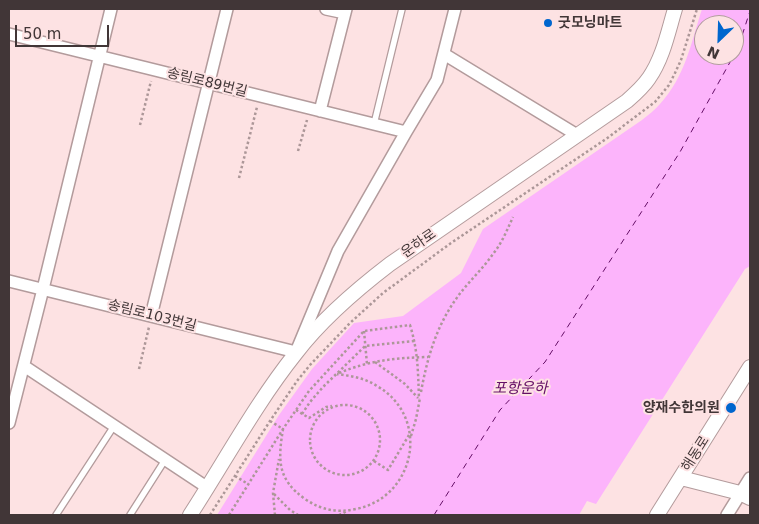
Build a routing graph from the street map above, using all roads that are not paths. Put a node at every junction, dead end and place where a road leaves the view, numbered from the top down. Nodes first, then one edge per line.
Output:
1 (111, 9) edge
2 (227, 9) edge
3 (326, 9) edge
4 (402, 9) edge
5 (455, 9) edge
6 (676, 9) edge
7 (346, 11) edge
8 (9, 34) edge
9 (444, 54) junction
10 (100, 57) junction
11 (209, 84) junction
12 (315, 110) junction
13 (374, 124) junction
14 (406, 132) junction
15 (577, 135) junction
16 (9, 281) edge
17 (43, 289) junction
18 (152, 316) junction
19 (296, 352) junction
20 (24, 366) junction
21 (750, 367) edge
22 (9, 423) edge
23 (114, 426) junction
24 (165, 460) junction
25 (681, 478) junction
26 (750, 478) edge
27 (208, 488) junction
28 (745, 496) edge
29 (56, 515) edge
30 (130, 515) edge
31 (190, 515) edge
32 (657, 515) edge
33 (727, 515) edge

1 - 10 street
2 - 11 street
3 - 7 street
4 - 13 lane
5 - 9 street
6 - 15 street, 운하로
7 - 12 street
8 - 10 street, 송림로89번길
9 - 14 street
9 - 15 street
10 - 11 street, 송림로89번길
10 - 17 street
11 - 12 street, 송림로89번길
11 - 18 street
12 - 13 street, 송림로89번길
13 - 14 street, 송림로89번길
14 - 19 street
15 - 19 street, 운하로
16 - 17 street, 송림로103번길
17 - 18 street, 송림로103번길
17 - 20 street
18 - 19 street, 송림로103번길
19 - 27 street, 운하로
20 - 22 street
20 - 23 street
21 - 25 street, 해동로
23 - 24 street
23 - 29 lane
24 - 27 street
24 - 30 lane
25 - 28 street
25 - 32 street, 해동로
26 - 28 street
27 - 31 street, 운하로
28 - 33 street

